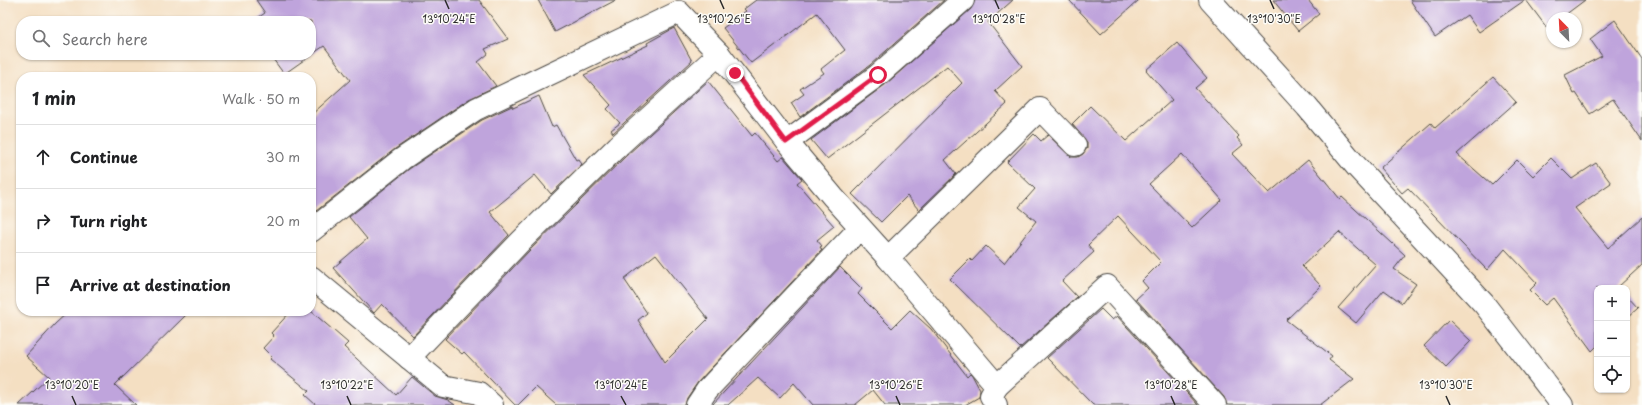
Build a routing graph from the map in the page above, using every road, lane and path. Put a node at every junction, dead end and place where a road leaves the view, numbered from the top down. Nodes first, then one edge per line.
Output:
1 (964, 0) edge
2 (1210, 0) edge
3 (673, 6) edge
4 (719, 54) junction
5 (786, 142) junction
6 (1075, 145) dead end
7 (316, 227) edge
8 (860, 228) junction
9 (888, 258) junction
10 (316, 281) edge
11 (409, 358) junction
12 (997, 395) edge
13 (492, 405) edge
14 (697, 405) edge
15 (1215, 405) edge
16 (1562, 405) edge

1 - 5 street
2 - 16 street
3 - 4 street
3 - 7 street
4 - 5 street
4 - 11 street
5 - 8 street
6 - 9 street
8 - 9 street
8 - 14 street
9 - 12 street
10 - 11 street
11 - 13 street
12 - 15 street

